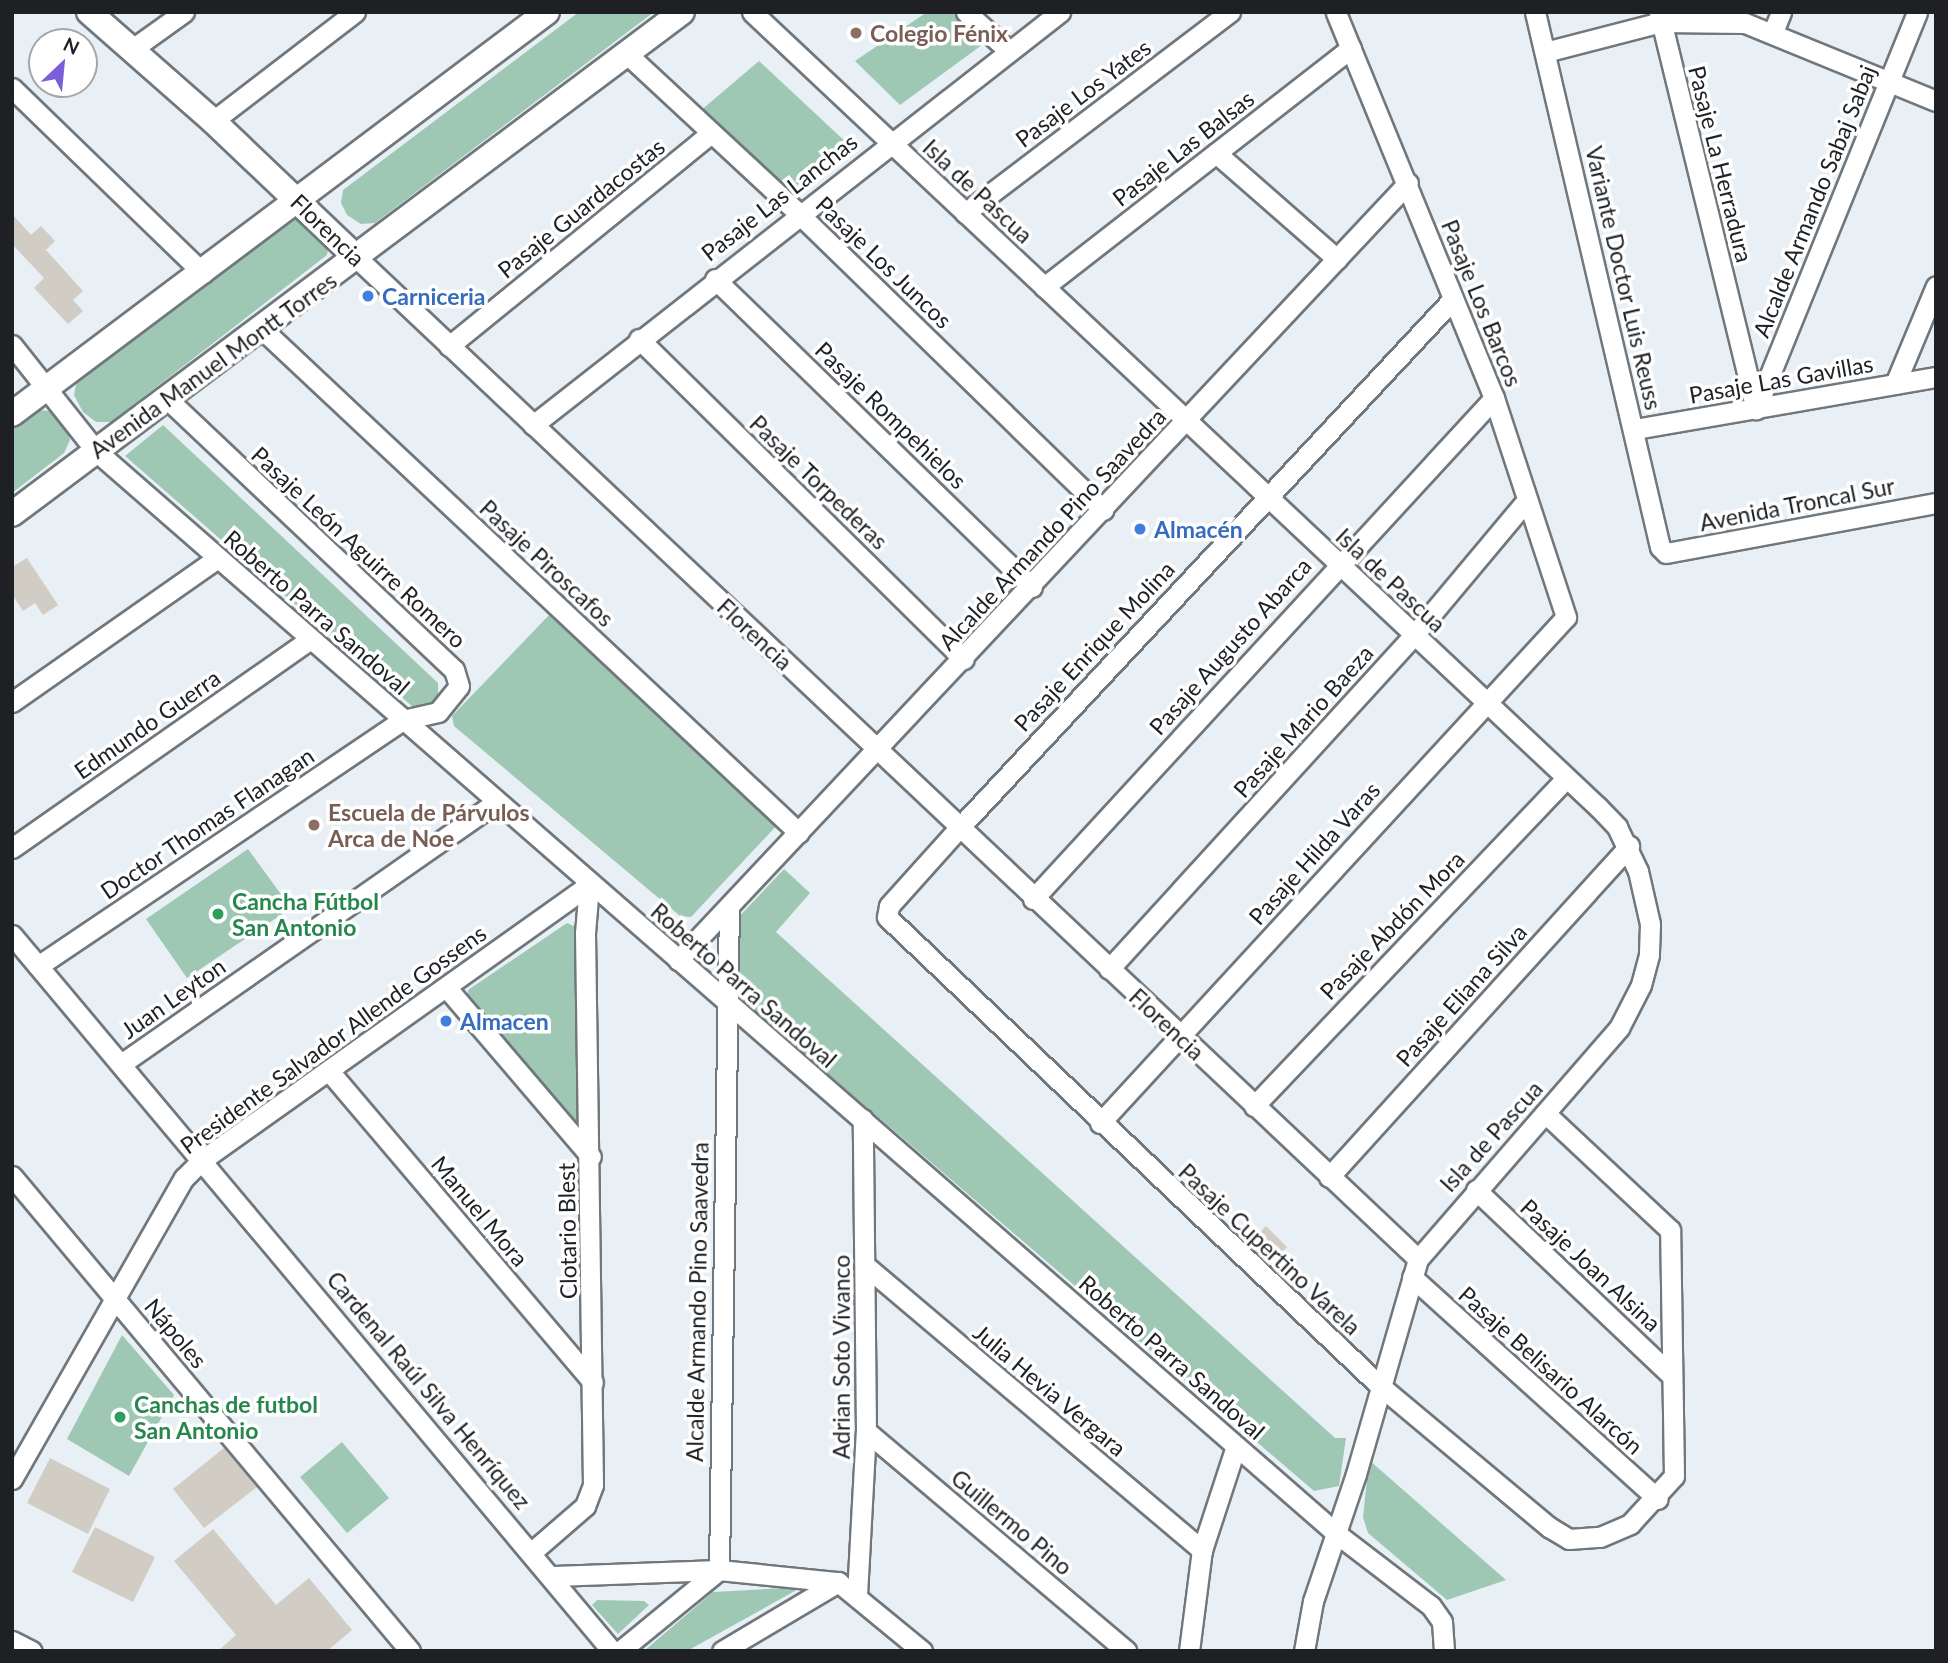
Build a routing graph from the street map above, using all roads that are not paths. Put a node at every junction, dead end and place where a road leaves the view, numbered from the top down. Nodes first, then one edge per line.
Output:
1 (89, 12) edge
2 (184, 12) edge
3 (355, 12) edge
4 (547, 12) edge
5 (682, 12) edge
6 (752, 12) edge
7 (966, 12) edge
8 (1060, 12) edge
9 (1230, 12) edge
10 (1336, 12) edge
11 (1535, 12) edge
12 (1781, 12) edge
13 (1917, 12) edge
14 (1662, 15) edge
15 (1773, 32) junction
16 (1351, 48) junction
17 (131, 50) junction
18 (1009, 51) junction
19 (1545, 52) junction
20 (627, 54) junction
21 (1889, 80) junction
22 (12, 88) edge
23 (1936, 101) edge
24 (213, 121) junction
25 (710, 134) junction
26 (889, 142) junction
27 (1216, 153) junction
28 (1408, 183) junction
29 (297, 201) junction
30 (798, 213) junction
31 (965, 213) junction
32 (358, 259) junction
33 (1337, 259) junction
34 (203, 272) junction
35 (715, 279) junction
36 (1936, 286) edge
37 (1044, 287) junction
38 (1453, 299) junction
39 (262, 329) junction
40 (639, 340) junction
41 (12, 345) edge
42 (449, 346) junction
43 (1936, 377) edge
44 (1895, 384) junction
45 (48, 389) junction
46 (1494, 398) junction
47 (167, 399) junction
48 (1756, 409) junction
49 (12, 414) edge
50 (1186, 421) junction
51 (533, 425) junction
52 (1635, 429) junction
53 (96, 451) junction
54 (1266, 496) junction
55 (1527, 500) junction
56 (1936, 503) edge
57 (1103, 510) junction
58 (12, 514) edge
59 (1666, 554) joint
60 (218, 558) junction
61 (1338, 564) junction
62 (1032, 587) junction
63 (1566, 617) joint
64 (1414, 635) junction
65 (309, 640) junction
66 (964, 659) junction
67 (12, 702) edge
68 (1485, 702) junction
69 (402, 720) junction
70 (878, 751) junction
71 (1566, 778) junction
72 (495, 803) junction
73 (958, 829) junction
74 (799, 833) junction
75 (1629, 846) junction
76 (12, 848) edge
77 (589, 885) junction
78 (1033, 899) junction
79 (889, 906) joint
80 (729, 907) junction
81 (12, 935) edge
82 (678, 960) junction
83 (38, 966) junction
84 (1109, 970) junction
85 (446, 987) junction
86 (725, 1000) junction
87 (1180, 1036) junction
88 (121, 1064) junction
89 (329, 1071) junction
90 (1254, 1106) junction
91 (1545, 1114) junction
92 (863, 1119) junction
93 (1100, 1123) junction
94 (591, 1157) junction
95 (202, 1160) junction
96 (12, 1176) edge
97 (1329, 1177) junction
98 (1476, 1190) junction
99 (867, 1267) junction
100 (1415, 1268) junction
101 (115, 1299) junction
102 (1672, 1376) junction
103 (593, 1382) junction
104 (1379, 1385) junction
105 (866, 1431) junction
106 (1236, 1446) junction
107 (12, 1479) edge
108 (1658, 1499) junction
109 (1337, 1534) junction
110 (1202, 1550) junction
111 (533, 1551) junction
112 (719, 1570) junction
113 (554, 1576) junction
114 (838, 1583) junction
115 (857, 1595) junction
116 (12, 1641) edge
117 (32, 1651) edge
118 (410, 1651) edge
119 (612, 1651) edge
120 (620, 1651) edge
121 (722, 1651) edge
122 (922, 1651) edge
123 (1126, 1651) edge
124 (1189, 1651) edge
125 (1304, 1651) edge
126 (1444, 1651) edge

1 - 17 street, Florencia
2 - 17 street
3 - 24 street
4 - 29 street
5 - 20 street, Avenida Manuel Montt Torres
6 - 26 street, Isla de Pascua
7 - 18 street
8 - 18 street, Pasaje Las Lanchas
9 - 31 street, Pasaje Los Yates
10 - 16 street, Pasaje Los Barcos
11 - 19 street, Variante Doctor Luis Reuss
12 - 15 street
13 - 21 street, Alcalde Armando Sabaj Sabaj
14 - 15 street
14 - 19 street
14 - 48 street, Pasaje La Herradura
15 - 21 street
16 - 27 street, Pasaje Las Balsas
16 - 28 street, Pasaje Los Barcos
17 - 24 street, Florencia
18 - 26 street, Pasaje Las Lanchas
19 - 52 street, Variante Doctor Luis Reuss
20 - 25 street, Pasaje Los Juncos
20 - 32 street, Avenida Manuel Montt Torres
21 - 23 street
21 - 48 street, Alcalde Armando Sabaj Sabaj
22 - 34 street
24 - 29 street, Florencia
25 - 30 street, Pasaje Los Juncos
25 - 42 street, Pasaje Guardacostas
26 - 30 street, Pasaje Las Lanchas
26 - 31 street, Isla de Pascua
27 - 33 street
27 - 37 street, Pasaje Las Balsas
28 - 33 street, Alcalde Armando Pino Saavedra
28 - 38 street, Pasaje Los Barcos
29 - 32 street, Florencia
29 - 34 street
30 - 35 street, Pasaje Las Lanchas
30 - 57 street, Pasaje Los Juncos
31 - 37 street, Isla de Pascua
32 - 39 street, Avenida Manuel Montt Torres
32 - 42 street, Florencia
33 - 50 street, Alcalde Armando Pino Saavedra
34 - 45 street
35 - 40 street, Pasaje Las Lanchas
35 - 62 street, Pasaje Rompehielos
36 - 44 street
37 - 50 street, Isla de Pascua
38 - 46 street, Pasaje Los Barcos
38 - 54 street, Pasaje Enrique Molina
39 - 47 street, Avenida Manuel Montt Torres
39 - 74 street, Pasaje Piroscafos
40 - 51 street, Pasaje Las Lanchas
40 - 66 street, Pasaje Torpederas
41 - 45 street, Roberto Parra Sandoval
42 - 51 street, Florencia
43 - 44 street, Pasaje Las Gavillas
44 - 48 street, Pasaje Las Gavillas
45 - 49 street
45 - 53 street, Roberto Parra Sandoval
46 - 55 street, Pasaje Los Barcos
46 - 61 street, Pasaje Augusto Abarca
47 - 53 street, Avenida Manuel Montt Torres
47 - 69 street, Pasaje León Aguirre Romero
48 - 52 street, Pasaje Las Gavillas
50 - 54 street, Isla de Pascua
50 - 57 street, Alcalde Armando Pino Saavedra
51 - 70 street, Florencia
52 - 59 street, Variante Doctor Luis Reuss
53 - 58 street, Avenida Manuel Montt Torres
53 - 60 street, Roberto Parra Sandoval
54 - 61 street, Isla de Pascua
54 - 73 street, Pasaje Enrique Molina
55 - 63 street, Pasaje Los Barcos
55 - 64 street, Pasaje Mario Baeza
56 - 59 street, Avenida Troncal Sur
57 - 62 street, Alcalde Armando Pino Saavedra
60 - 65 street, Roberto Parra Sandoval
60 - 67 street
61 - 64 street, Isla de Pascua
61 - 78 street, Pasaje Augusto Abarca
62 - 66 street, Alcalde Armando Pino Saavedra
63 - 68 street, Pasaje Hilda Varas
64 - 68 street, Isla de Pascua
64 - 84 street, Pasaje Mario Baeza
65 - 69 street, Roberto Parra Sandoval
65 - 76 street, Edmundo Guerra
66 - 70 street, Alcalde Armando Pino Saavedra
68 - 71 street, Isla de Pascua
68 - 87 street, Pasaje Hilda Varas
69 - 72 street, Roberto Parra Sandoval
69 - 83 street, Doctor Thomas Flanagan
70 - 73 street, Florencia
70 - 74 street, Alcalde Armando Pino Saavedra
71 - 75 street, Isla de Pascua
71 - 90 street, Pasaje Abdón Mora
72 - 77 street, Roberto Parra Sandoval
72 - 88 street, Juan Leyton
73 - 78 street, Florencia
73 - 79 street, Pasaje Enrique Molina
74 - 80 street, Alcalde Armando Pino Saavedra
75 - 91 street, Isla de Pascua
75 - 97 street, Pasaje Eliana Silva
77 - 82 street, Roberto Parra Sandoval
77 - 85 street, Presidente Salvador Allende Gossens
77 - 94 street, Clotario Blest
78 - 84 street, Florencia
79 - 93 street, Pasaje Cupertino Varela
80 - 82 street, Alcalde Armando Pino Saavedra
80 - 86 street, Alcalde Armando Pino Saavedra
81 - 83 street, Cardenal Raúl Silva Henríquez
82 - 86 street, Roberto Parra Sandoval
83 - 88 street, Cardenal Raúl Silva Henríquez
84 - 87 street, Florencia
85 - 89 street, Presidente Salvador Allende Gossens
85 - 94 street
86 - 92 street, Roberto Parra Sandoval
86 - 112 street, Alcalde Armando Pino Saavedra
87 - 90 street, Florencia
87 - 93 street, Pasaje Hilda Varas
88 - 95 street, Cardenal Raúl Silva Henríquez
89 - 95 street, Presidente Salvador Allende Gossens
89 - 103 street, Manuel Mora
90 - 97 street, Florencia
91 - 98 street, Isla de Pascua
91 - 102 street
92 - 99 street, Adrian Soto Vivanco
92 - 106 street, Roberto Parra Sandoval
93 - 104 street, Pasaje Cupertino Varela
94 - 103 street, Clotario Blest
95 - 101 street, Presidente Salvador Allende Gossens
95 - 111 street, Cardenal Raúl Silva Henríquez
96 - 101 street, Nápoles
97 - 100 street, Florencia
98 - 100 street, Isla de Pascua
98 - 102 street, Pasaje Joan Alsina
99 - 105 street, Adrian Soto Vivanco
99 - 110 street, Julia Hevia Vergara
100 - 104 street
100 - 108 street, Pasaje Belisario Alarcón
101 - 107 street, Presidente Salvador Allende Gossens
101 - 118 street, Nápoles
102 - 108 street
103 - 111 street, Clotario Blest
104 - 108 street, Pasaje Cupertino Varela
104 - 109 street
105 - 115 street, Adrian Soto Vivanco
105 - 123 street, Guillermo Pino
106 - 109 street, Roberto Parra Sandoval
106 - 110 street
109 - 125 street
109 - 126 street, Roberto Parra Sandoval
110 - 124 street
111 - 113 street, Cardenal Raúl Silva Henríquez
112 - 113 street
112 - 114 street
112 - 120 street
113 - 119 street, Cardenal Raúl Silva Henríquez
114 - 115 street
114 - 121 street
115 - 122 street
116 - 117 street

